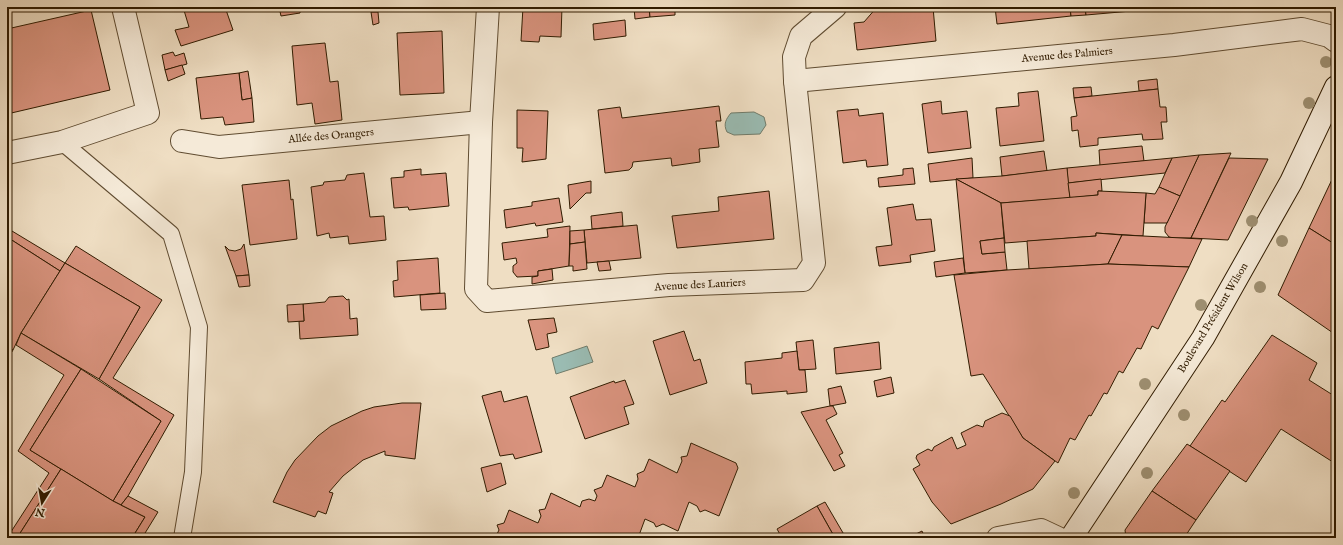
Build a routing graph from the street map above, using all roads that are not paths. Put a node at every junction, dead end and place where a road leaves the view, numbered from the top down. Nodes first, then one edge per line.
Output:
1 (123, 7) edge
2 (488, 7) edge
3 (835, 7) edge
4 (1336, 41) edge
5 (795, 81) junction
6 (1336, 87) edge
7 (481, 122) junction
8 (182, 141) dead end
9 (62, 142) junction
10 (7, 153) edge
11 (182, 538) edge
12 (998, 538) edge
13 (1058, 538) edge
14 (1071, 538) edge

1 - 9 street
2 - 7 street
3 - 5 street, Avenue des Lauriers
4 - 5 street, Avenue des Palmiers
5 - 7 street, Avenue des Lauriers
6 - 14 street, Boulevard Président Wilson
7 - 8 street, Allée des Orangers
9 - 10 street
9 - 11 lane
12 - 13 street

